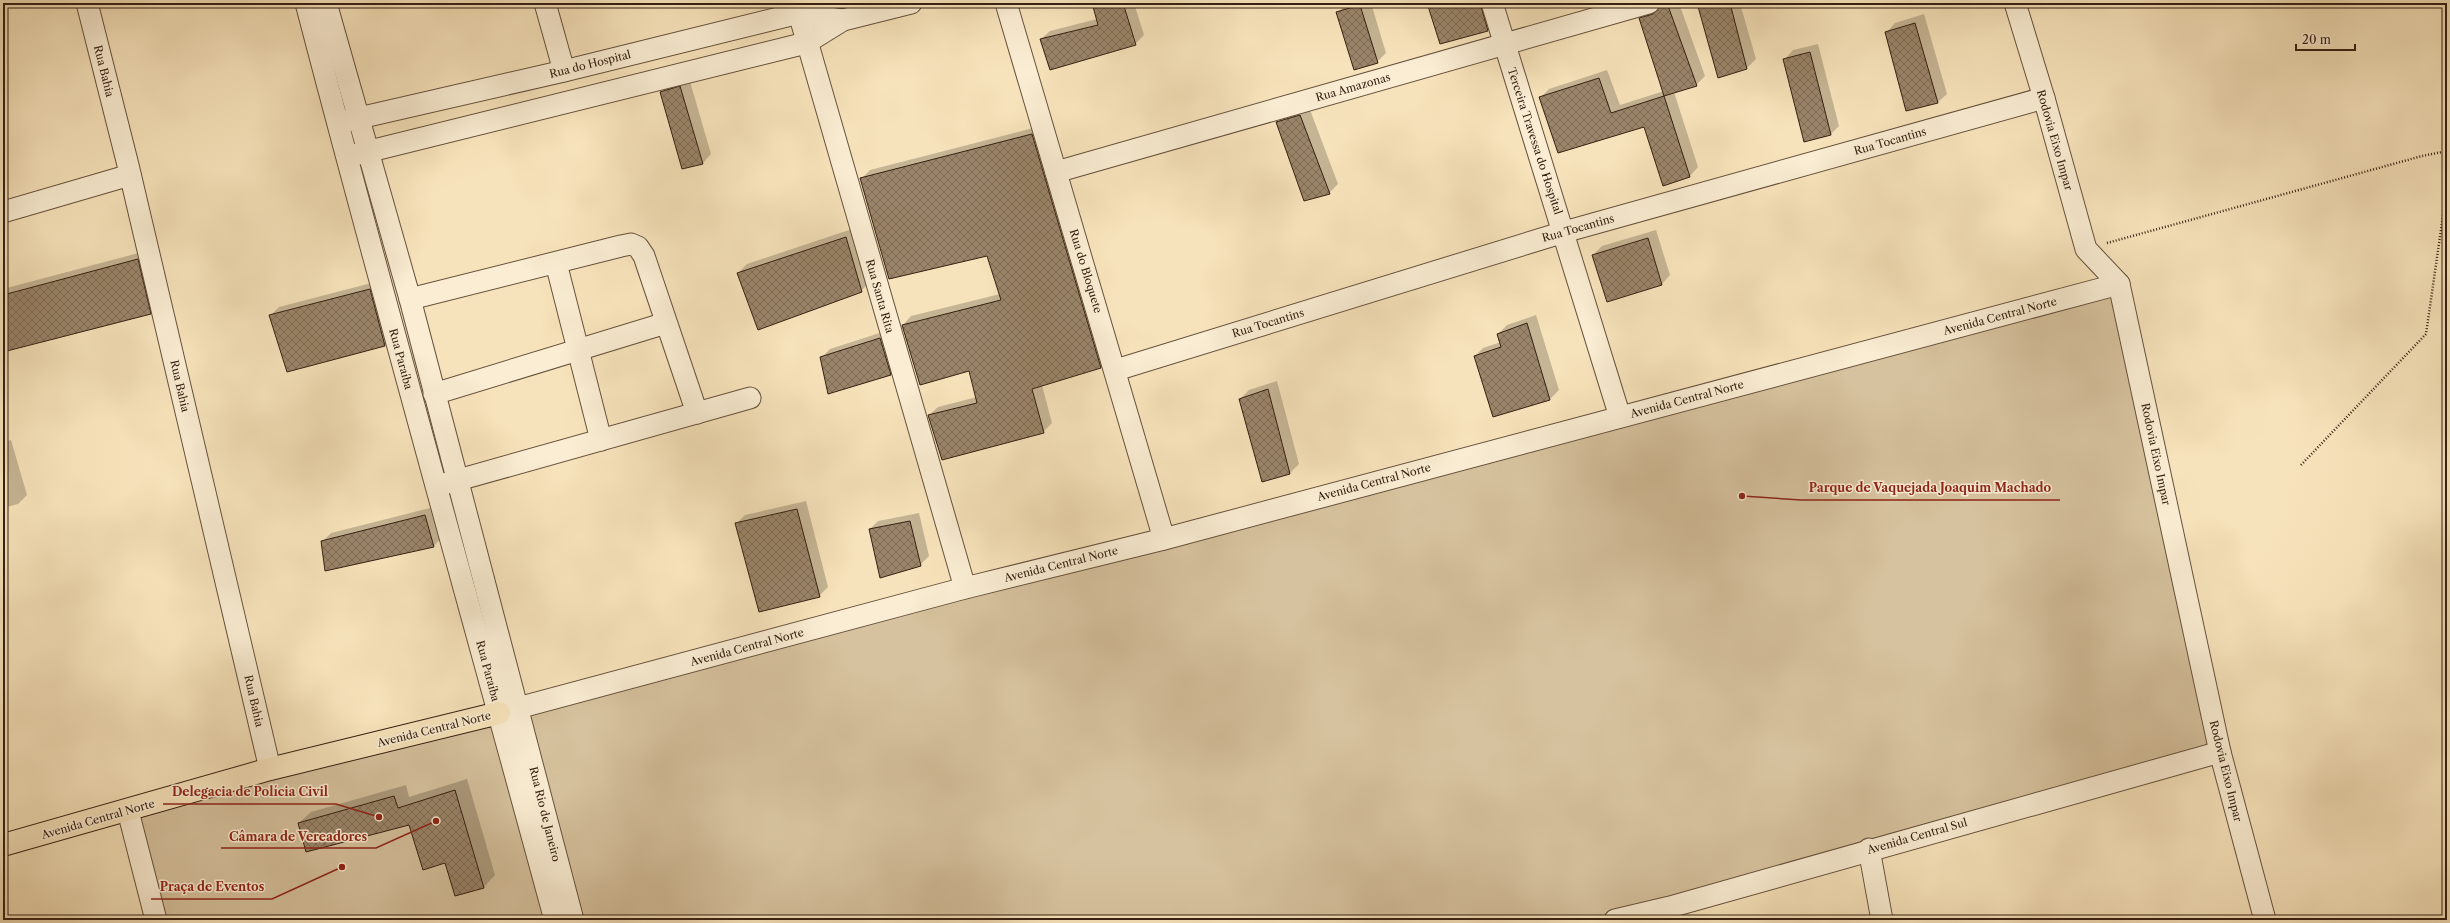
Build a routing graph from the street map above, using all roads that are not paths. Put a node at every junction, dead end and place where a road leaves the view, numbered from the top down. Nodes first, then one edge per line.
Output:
1 (87, 3) edge
2 (306, 3) edge
3 (326, 3) edge
4 (545, 3) edge
5 (911, 3) edge
6 (1006, 3) edge
7 (1492, 3) edge
8 (1649, 3) edge
9 (2015, 3) edge
10 (797, 8) edge
11 (844, 20) junction
12 (806, 43) junction
13 (1504, 43) junction
14 (564, 71) junction
15 (2044, 98) junction
16 (358, 118) junction
17 (337, 123) junction
18 (367, 150) junction
19 (346, 157) junction
20 (1056, 172) junction
21 (130, 175) junction
22 (3, 212) edge
23 (1564, 232) junction
24 (556, 263) junction
25 (2119, 284) junction
26 (410, 299) junction
27 (666, 324) junction
28 (579, 351) junction
29 (1116, 370) junction
30 (434, 394) junction
31 (750, 398) dead end
32 (697, 413) junction
33 (1620, 417) junction
34 (601, 440) junction
35 (457, 480) junction
36 (435, 486) junction
37 (1164, 539) junction
38 (965, 588) junction
39 (508, 711) junction
40 (2220, 752) junction
41 (270, 769) junction
42 (128, 811) junction
43 (3, 845) edge
44 (1869, 849) junction
45 (1671, 913) edge
46 (156, 920) edge
47 (555, 920) edge
48 (572, 920) edge
49 (1615, 920) edge
50 (1882, 920) edge
51 (2265, 920) edge

1 - 21 street, Rua Bahia
2 - 17 street, Rua Paraíba
3 - 16 street, Rua Paraíba
4 - 14 street
5 - 11 street, Rua do Hospital
6 - 20 street, Rua do Bloquete
7 - 13 street, Terceira Travessa do Hospital
8 - 13 street, Rua Amazonas
9 - 15 street, Rodovia Eixo Impar
10 - 11 street, Rua do Hospital
10 - 12 street, Rua Santa Rita
10 - 14 street, Rua do Hospital
11 - 12 street, Rua do Hospital
12 - 18 street, Rua do Hospital
12 - 38 street, Rua Santa Rita
13 - 20 street, Rua Amazonas
13 - 23 street, Terceira Travessa do Hospital
14 - 16 street, Rua do Hospital
15 - 23 street, Rua Tocantins
15 - 25 street, Rodovia Eixo Impar
16 - 17 street, Rua do Hospital
16 - 18 street, Rua Paraíba
17 - 19 street, Rua Paraíba
18 - 19 street, Rua do Hospital
18 - 26 street, Rua Paraíba
19 - 36 street, Rua Paraíba
20 - 29 street, Rua do Bloquete
21 - 22 street
21 - 41 street, Rua Bahia
23 - 29 street, Rua Tocantins
23 - 33 street, Terceira Travessa do Hospital
24 - 26 street
24 - 27 street
24 - 28 street
25 - 33 street, Avenida Central Norte
25 - 40 street, Rodovia Eixo Impar
26 - 30 street, Rua Paraíba
27 - 28 street
27 - 32 street
28 - 30 street
28 - 34 street
29 - 37 street, Rua do Bloquete
30 - 35 street, Rua Paraíba
31 - 32 street
32 - 34 street
33 - 37 street, Avenida Central Norte
34 - 35 street
35 - 36 street
35 - 39 street, Rua Paraíba
36 - 39 street, Rua Paraíba
37 - 38 street, Avenida Central Norte
38 - 39 street, Avenida Central Norte
39 - 41 main road, Avenida Central Norte
39 - 47 street, Rua Rio de Janeiro
39 - 48 street, Rua Rio de Janeiro
40 - 44 street, Avenida Central Sul
40 - 51 street, Rodovia Eixo Impar
41 - 42 main road, Avenida Central Norte
42 - 43 main road, Avenida Central Norte
42 - 46 street
44 - 45 street, Avenida Central Sul
44 - 50 street
45 - 49 street, Avenida Central Sul

